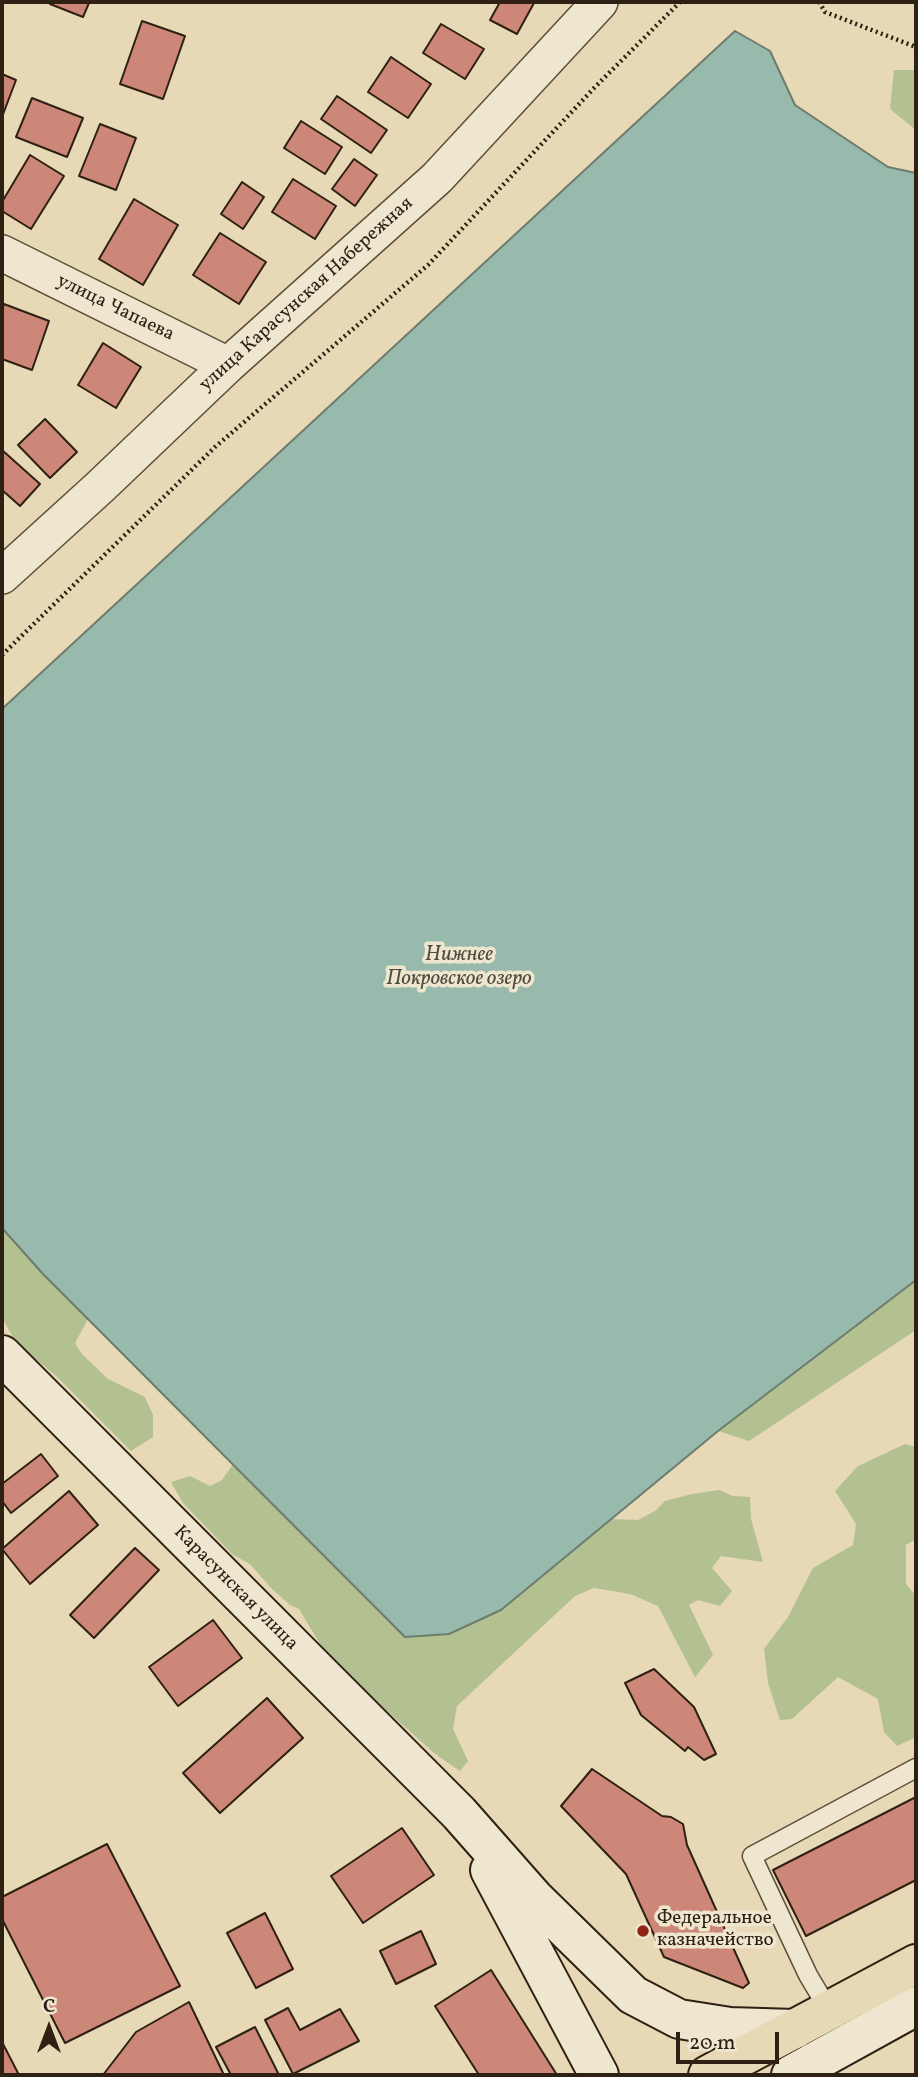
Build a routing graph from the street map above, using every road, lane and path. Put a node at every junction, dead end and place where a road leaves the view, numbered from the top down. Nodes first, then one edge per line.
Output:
1 (600, 2) edge
2 (680, 2) edge
3 (819, 2) edge
4 (916, 47) edge
5 (2, 253) edge
6 (228, 365) junction
7 (2, 576) edge
8 (2, 655) edge
9 (2, 1355) edge
10 (916, 1769) edge
11 (468, 1824) junction
12 (916, 1964) edge
13 (916, 2006) edge
14 (830, 2012) junction
15 (795, 2029) junction
16 (599, 2075) edge
17 (708, 2075) edge
18 (791, 2075) edge

1 - 6 street, улица Карасунская Набережная
2 - 8 path
3 - 4 path
5 - 6 street, улица Чапаева
6 - 7 street, улица Карасунская Набережная
9 - 11 main road, Карасунская улица
10 - 14 lane
11 - 15 main road, Карасунская улица
11 - 16 main road, Карасунская улица
12 - 14 main road
13 - 18 main road
14 - 15 main road
15 - 17 main road

